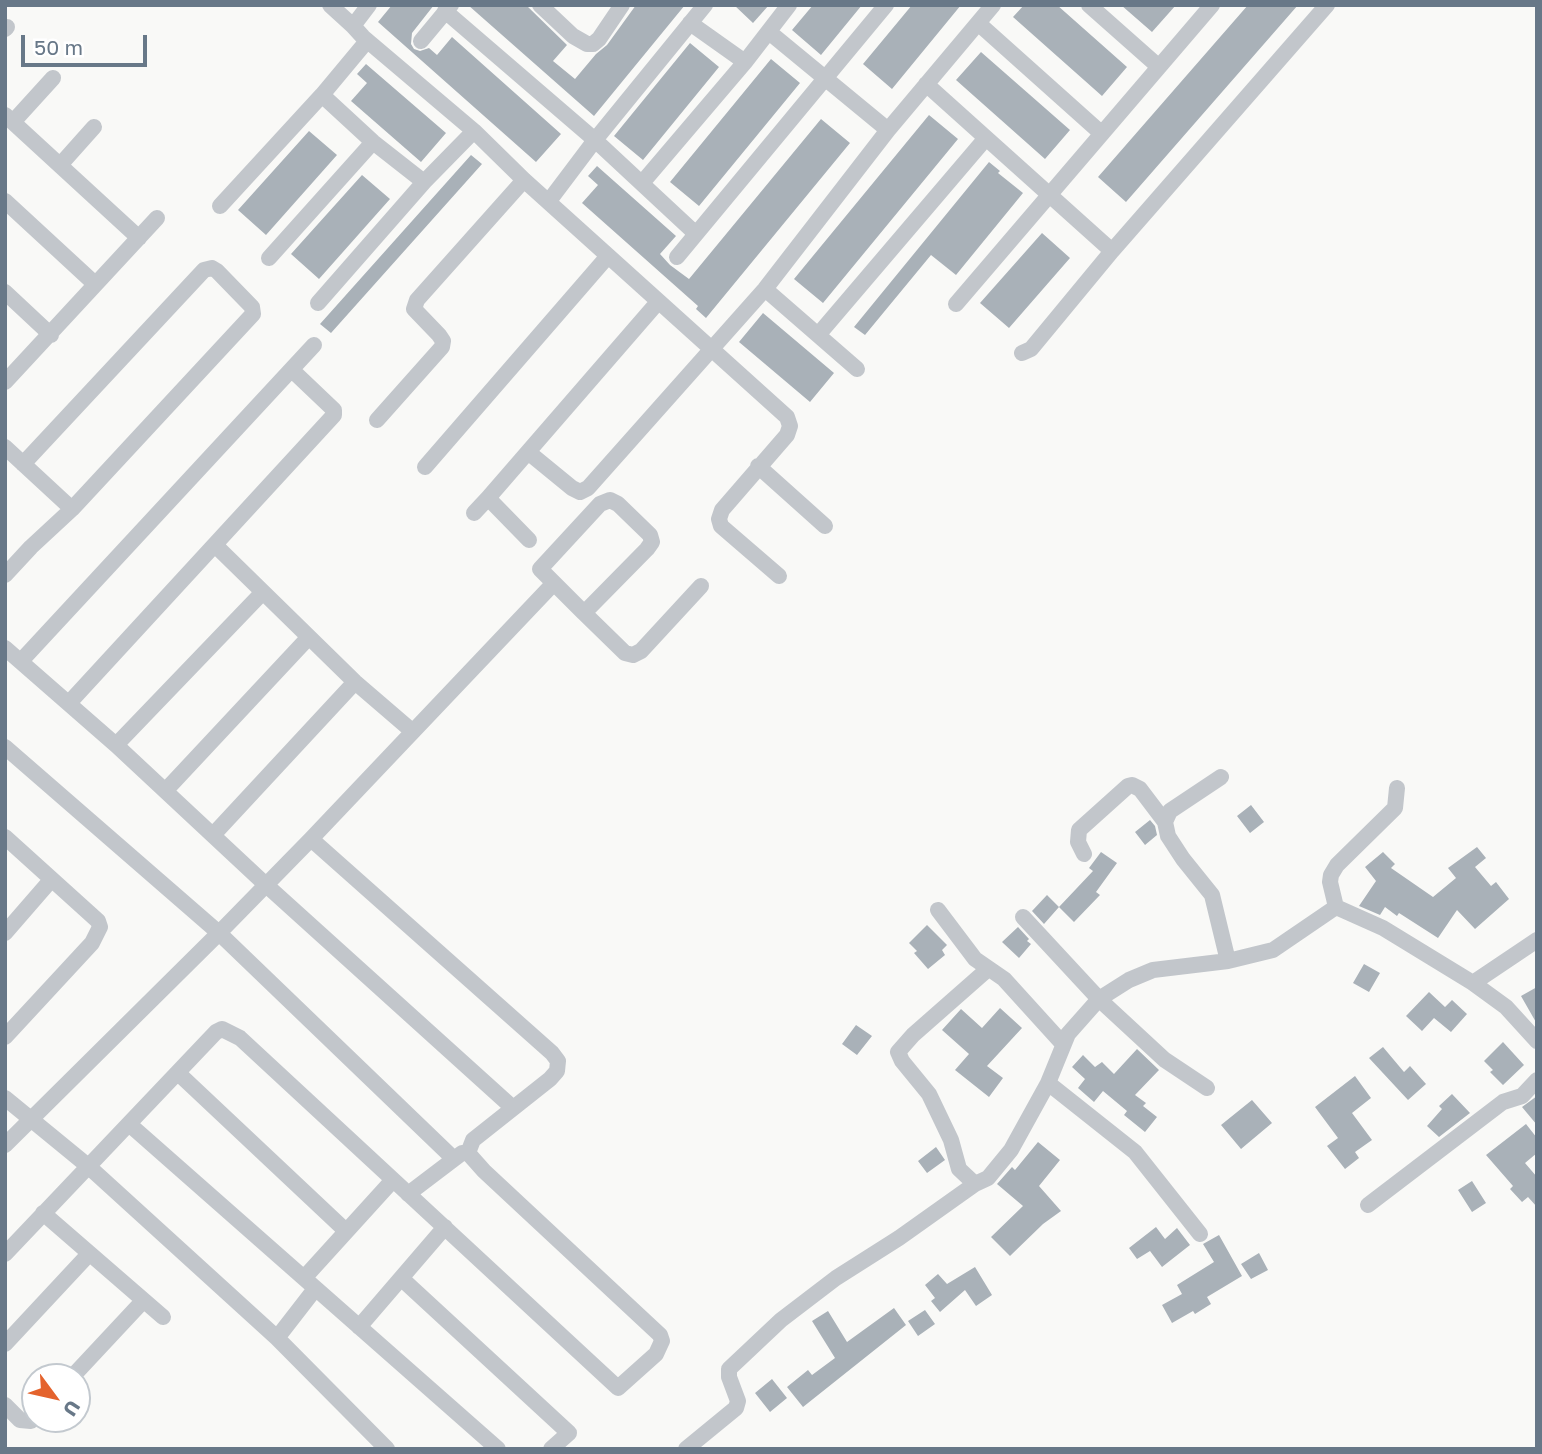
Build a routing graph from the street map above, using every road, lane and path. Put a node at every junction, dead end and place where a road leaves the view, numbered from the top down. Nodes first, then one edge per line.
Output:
1 (330, 5) edge
2 (369, 5) edge
3 (540, 5) edge
4 (622, 5) edge
5 (705, 5) edge
6 (789, 5) edge
7 (886, 5) edge
8 (993, 5) edge
9 (1089, 5) edge
10 (1327, 5) edge
11 (1208, 6) edge
12 (448, 8) edge
13 (690, 23) junction
14 (978, 23) junction
15 (353, 26) junction
16 (769, 32) junction
17 (367, 41) junction
18 (421, 41) dead end
19 (746, 62) junction
20 (1159, 67) junction
21 (53, 78) dead end
22 (826, 79) junction
23 (926, 84) junction
24 (322, 95) junction
25 (9, 118) edge
26 (94, 127) dead end
27 (888, 130) junction
28 (474, 131) junction
29 (1101, 133) junction
30 (986, 138) junction
31 (595, 140) junction
32 (373, 142) junction
33 (61, 164) junction
34 (524, 180) junction
35 (424, 182) junction
36 (642, 183) junction
37 (1049, 195) junction
38 (5, 201) edge
39 (549, 201) junction
40 (220, 206) dead end
41 (158, 218) dead end
42 (696, 234) junction
43 (139, 238) junction
44 (1112, 251) junction
45 (608, 256) junction
46 (677, 257) dead end
47 (269, 258) dead end
48 (95, 284) junction
49 (765, 289) junction
50 (5, 292) edge
51 (659, 302) junction
52 (318, 303) dead end
53 (956, 304) dead end
54 (51, 335) junction
55 (818, 335) junction
56 (314, 345) dead end
57 (712, 348) junction
58 (1022, 353) dead end
59 (857, 369) dead end
60 (292, 370) junction
61 (6, 380) edge
62 (377, 420) dead end
63 (5, 447) edge
64 (528, 452) junction
65 (23, 464) junction
66 (758, 466) junction
67 (425, 467) dead end
68 (488, 498) junction
69 (72, 509) junction
70 (474, 513) dead end
71 (825, 526) dead end
72 (529, 540) dead end
73 (216, 546) junction
74 (5, 575) edge
75 (779, 576) dead end
76 (554, 583) junction
77 (701, 586) dead end
78 (263, 592) junction
79 (584, 614) junction
80 (309, 637) junction
81 (5, 648) edge
82 (20, 661) junction
83 (355, 682) junction
84 (69, 703) junction
85 (412, 731) junction
86 (116, 745) junction
87 (5, 747) edge
88 (1221, 777) dead end
89 (1396, 788) dead end
90 (166, 790) junction
91 (1165, 822) junction
92 (213, 835) junction
93 (5, 837) edge
94 (311, 839) junction
95 (1084, 854) dead end
96 (51, 880) junction
97 (265, 884) junction
98 (1336, 907) junction
99 (938, 910) dead end
100 (1023, 917) dead end
101 (5, 933) edge
102 (219, 933) junction
103 (1537, 940) edge
104 (1228, 961) junction
105 (988, 969) junction
106 (1473, 984) junction
107 (1099, 999) junction
108 (5, 1037) edge
109 (1537, 1041) edge
110 (1063, 1044) junction
111 (178, 1073) junction
112 (1537, 1080) edge
113 (1048, 1083) junction
114 (1208, 1088) dead end
115 (5, 1098) edge
116 (513, 1108) junction
117 (29, 1120) junction
118 (129, 1124) junction
119 (5, 1145) edge
120 (469, 1147) junction
121 (454, 1159) junction
122 (88, 1166) junction
123 (393, 1180) junction
124 (975, 1184) junction
125 (408, 1194) junction
126 (1368, 1205) dead end
127 (43, 1213) junction
128 (445, 1227) junction
129 (346, 1231) junction
130 (1200, 1234) dead end
131 (5, 1254) edge
132 (89, 1254) junction
133 (402, 1279) junction
134 (309, 1284) junction
135 (143, 1301) junction
136 (163, 1317) dead end
137 (359, 1327) junction
138 (277, 1338) junction
139 (5, 1344) edge
140 (85, 1363) edge
141 (5, 1405) edge
142 (21, 1420) edge
143 (387, 1449) edge
144 (498, 1449) edge
145 (551, 1449) edge
146 (687, 1449) edge

1 - 15 street
2 - 15 street
3 - 4 street
5 - 13 street
6 - 16 street
7 - 22 street
8 - 14 street
9 - 20 street
10 - 44 street
11 - 20 street
12 - 18 street
12 - 31 street
13 - 19 street
13 - 31 street
14 - 23 street
14 - 29 street
15 - 17 street
16 - 19 street
16 - 22 street
17 - 24 street
17 - 28 street
19 - 36 street
20 - 29 street
21 - 25 street
22 - 27 street
22 - 42 street
23 - 27 street
23 - 30 street
24 - 32 street
24 - 40 street
25 - 33 street
26 - 33 street
27 - 49 street
28 - 34 street
28 - 35 street
29 - 37 street
30 - 37 street
30 - 55 street
31 - 36 street
31 - 39 street
32 - 35 street
32 - 47 street
33 - 43 street
34 - 39 street
34 - 62 street
35 - 52 street
36 - 42 street
37 - 44 street
37 - 53 street
38 - 48 street
39 - 45 street
41 - 43 street
42 - 46 street
43 - 48 street
44 - 58 street
45 - 51 street
45 - 67 street
48 - 54 street
49 - 55 street
49 - 57 street
50 - 54 street
51 - 57 street
51 - 64 street
54 - 61 street
55 - 59 street
56 - 60 street
57 - 64 street
57 - 66 street
60 - 73 street
60 - 82 street
63 - 65 street
64 - 68 street
65 - 69 street
65 - 69 street
66 - 71 street
66 - 75 street
68 - 70 street
68 - 72 street
69 - 74 street
73 - 78 street
73 - 84 street
76 - 79 street
76 - 79 street
76 - 85 street
77 - 79 street
78 - 80 street
78 - 86 street
80 - 83 street
80 - 90 street
81 - 82 street
82 - 84 street
83 - 85 street
83 - 92 street
84 - 86 street
85 - 94 street
86 - 90 street
87 - 102 street
88 - 91 street
89 - 98 street
90 - 92 street
91 - 95 street
91 - 104 street
92 - 97 street
93 - 96 street
94 - 97 street
94 - 116 street
96 - 101 street
96 - 108 street
97 - 102 street
97 - 116 street
98 - 104 street
98 - 106 street
99 - 105 street
100 - 107 street
102 - 117 street
102 - 121 street
103 - 106 street
104 - 107 street
105 - 110 street
105 - 124 street
106 - 109 street
107 - 110 street
107 - 114 street
110 - 113 street
111 - 118 street
111 - 123 street
111 - 129 street
112 - 126 street
113 - 124 street
113 - 130 street
115 - 117 street
116 - 120 street
117 - 119 street
117 - 122 street
118 - 122 street
118 - 134 street
120 - 121 street
120 - 128 street
121 - 125 street
122 - 127 street
122 - 138 street
123 - 125 street
123 - 129 street
124 - 146 street
125 - 128 street
127 - 131 street
127 - 132 street
128 - 133 street
129 - 134 street
132 - 135 street
132 - 139 street
133 - 137 street
133 - 145 street
134 - 137 street
134 - 138 street
135 - 136 street
135 - 140 street
137 - 144 street
138 - 143 street
141 - 142 street

